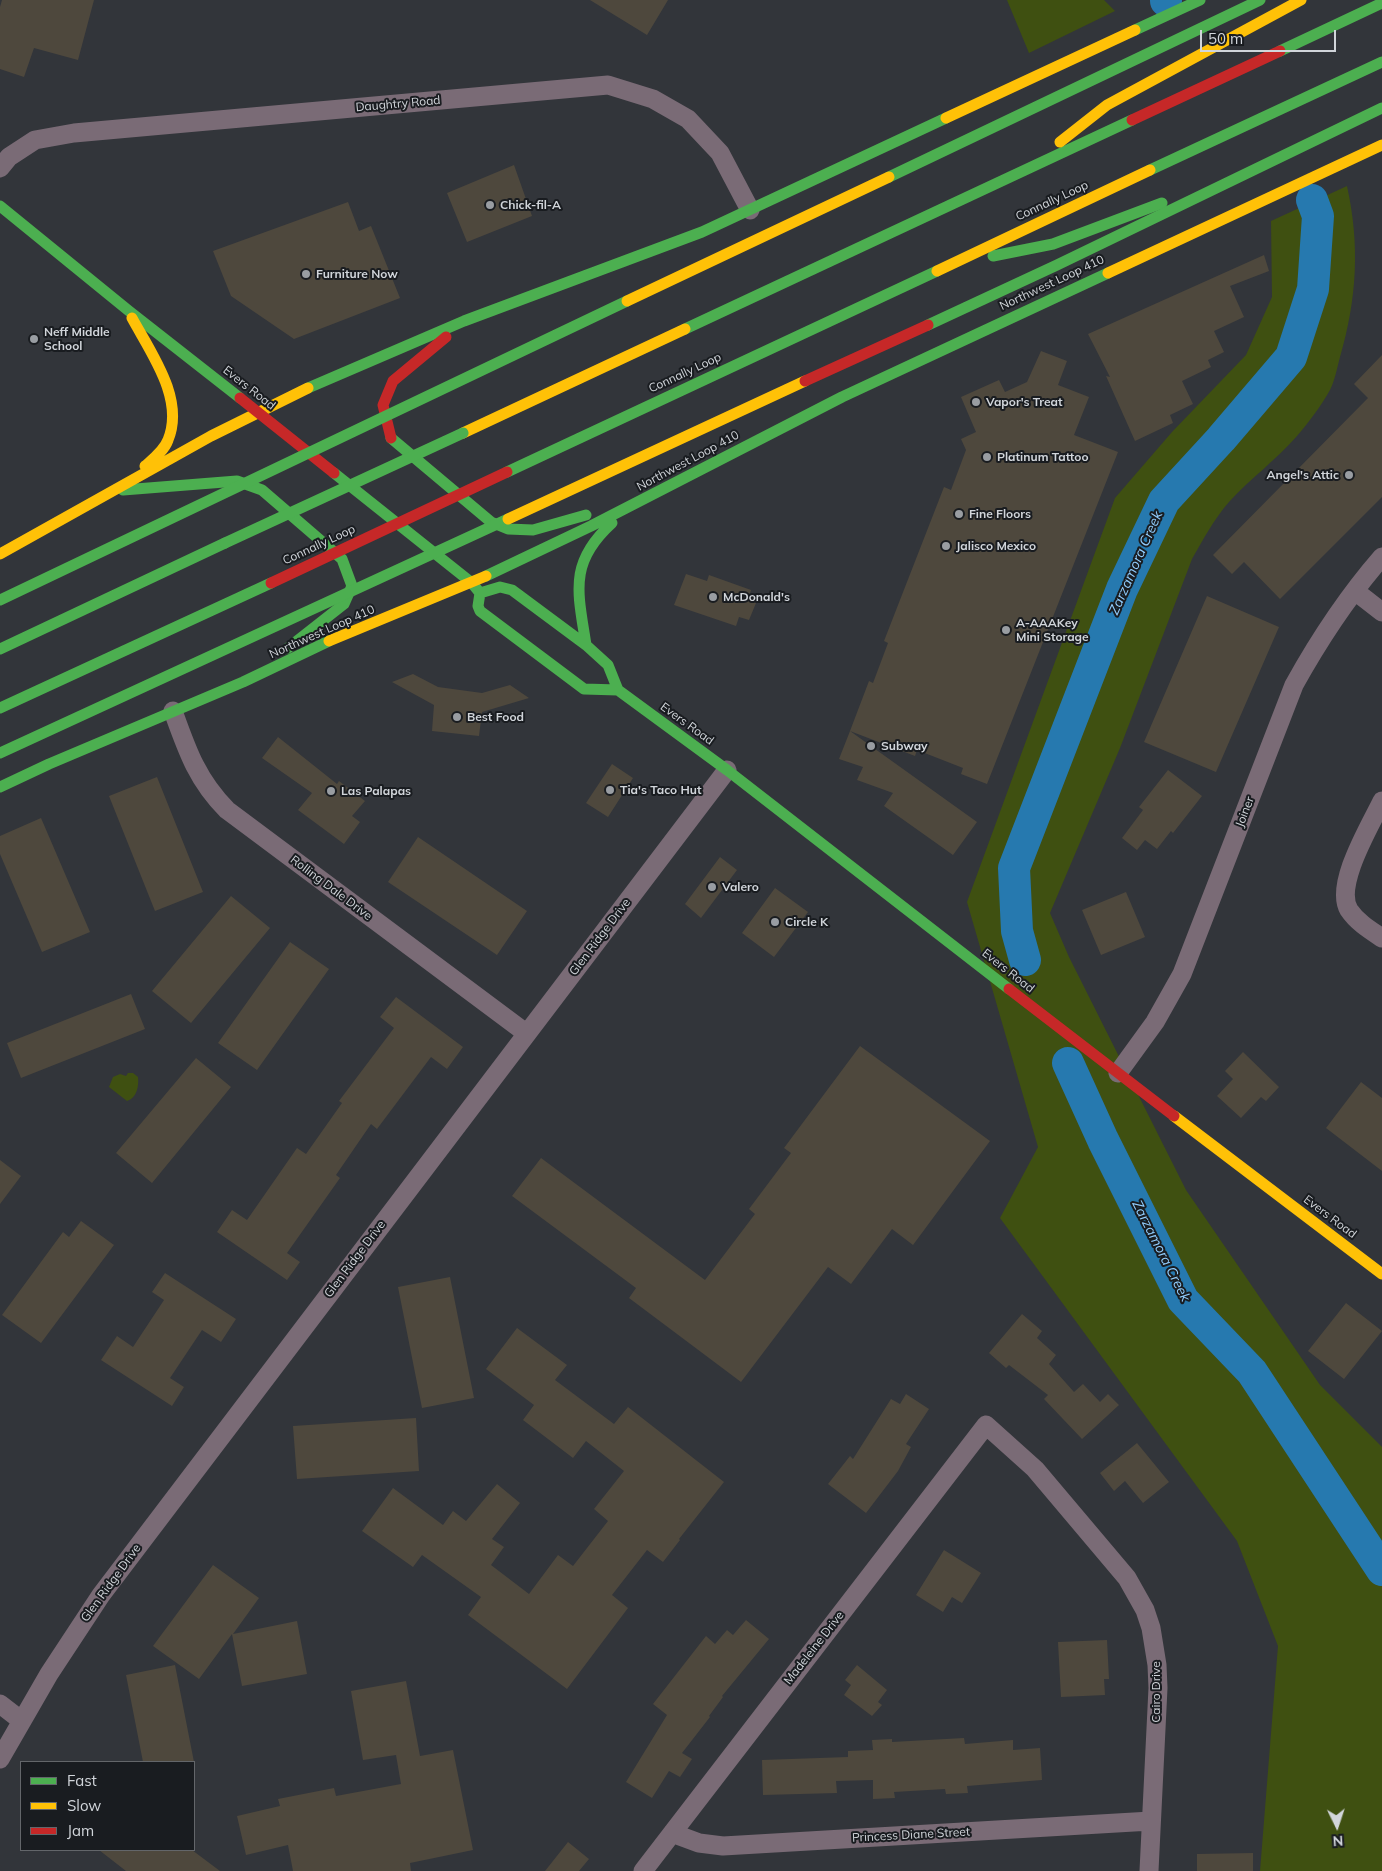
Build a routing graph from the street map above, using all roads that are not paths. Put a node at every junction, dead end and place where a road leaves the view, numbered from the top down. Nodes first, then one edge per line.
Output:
1 (1200, 0) edge
2 (1260, 0) edge
3 (1301, 0) edge
4 (1382, 3) edge
5 (1382, 62) edge
6 (1382, 108) edge
7 (1382, 120) edge
8 (1382, 144) edge
9 (0, 168) edge
10 (1024, 171) junction
11 (0, 206) edge
12 (750, 210) junction
13 (948, 265) junction
14 (128, 311) junction
15 (464, 321) junction
16 (258, 412) junction
17 (116, 490) junction
18 (643, 500) junction
19 (0, 554) edge
20 (1382, 557) edge
21 (472, 583) junction
22 (1355, 592) junction
23 (480, 593) junction
24 (0, 600) edge
25 (1382, 612) edge
26 (586, 645) junction
27 (1, 649) edge
28 (243, 682) junction
29 (618, 690) junction
30 (0, 708) edge
31 (173, 711) junction
32 (0, 754) edge
33 (727, 770) junction
34 (0, 787) edge
35 (1382, 801) edge
36 (1382, 938) edge
37 (526, 1033) junction
38 (1118, 1073) junction
39 (1382, 1274) edge
40 (986, 1425) joint
41 (0, 1704) edge
42 (22, 1721) junction
43 (0, 1759) edge
44 (1151, 1821) junction
45 (672, 1833) junction
46 (643, 1871) edge
47 (1148, 1871) edge

1 - 12 main road
2 - 24 main road, bridge
3 - 10 main road
4 - 10 main road
5 - 13 main road, Connally Loop
6 - 32 main road, bridge
7 - 13 main road
8 - 18 main road, Northwest Loop 410
9 - 12 street, Daughtry Road
10 - 27 main road, bridge
11 - 14 main road, Evers Road
12 - 15 main road
13 - 30 main road, Connally Loop, bridge
14 - 16 main road, Evers Road
14 - 17 main road
15 - 16 main road
15 - 18 main road
16 - 17 main road
16 - 21 main road, Evers Road
17 - 19 main road
17 - 28 main road
18 - 21 main road, Northwest Loop 410
18 - 26 main road
20 - 22 street, Joiner
21 - 23 main road, Evers Road
21 - 28 main road, Northwest Loop 410
22 - 25 street
22 - 38 street, Joiner
23 - 26 main road
23 - 29 main road, Evers Road
26 - 29 main road
28 - 31 main road, Northwest Loop 410
29 - 33 main road, Evers Road
31 - 34 main road, Northwest Loop 410
31 - 37 street, Rolling Dale Drive
33 - 37 street, Glen Ridge Drive
33 - 38 main road, Evers Road
35 - 36 street
37 - 42 street, Glen Ridge Drive
38 - 39 main road, Evers Road
40 - 44 street, Cairo Drive
40 - 45 street, Madeleine Drive
41 - 42 street
42 - 43 street, Glen Ridge Drive
44 - 45 street, Princess Diane Street
44 - 47 street, Cairo Drive
45 - 46 street, Madeleine Drive

